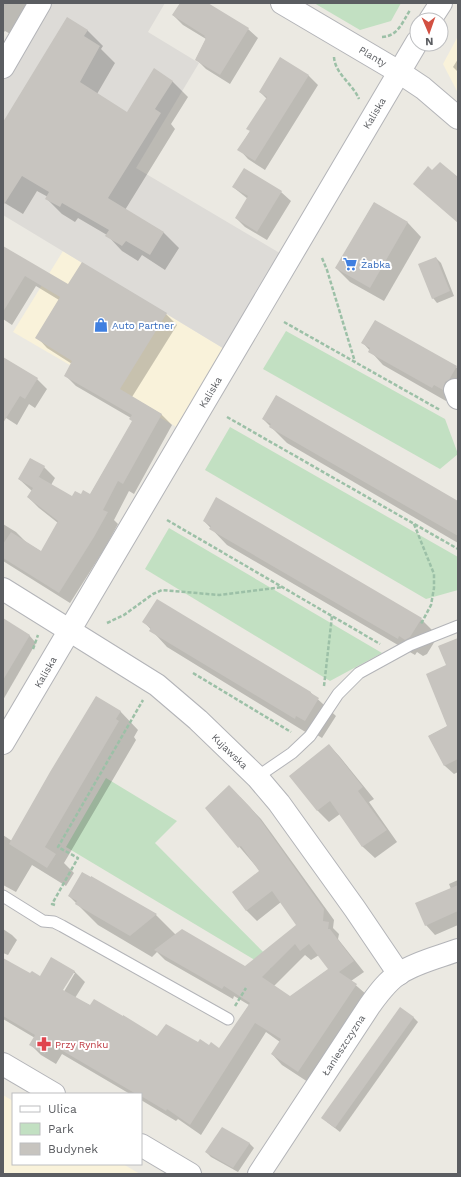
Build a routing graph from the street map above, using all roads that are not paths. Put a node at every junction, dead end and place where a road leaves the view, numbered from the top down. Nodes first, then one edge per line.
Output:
1 (40, 3) edge
2 (282, 3) edge
3 (441, 3) edge
4 (435, 12) edge
5 (411, 52) edge
6 (3, 67) edge
7 (399, 72) junction
8 (458, 118) edge
9 (3, 589) edge
10 (458, 626) edge
11 (70, 630) junction
12 (3, 743) edge
13 (257, 778) junction
14 (3, 896) edge
15 (458, 950) edge
16 (399, 974) junction
17 (228, 1019) dead end
18 (3, 1064) edge
19 (52, 1093) edge
20 (142, 1146) edge
21 (190, 1174) edge
22 (259, 1174) edge

1 - 6 street
2 - 7 street, Planty
3 - 4 street
5 - 7 street, Kaliska
7 - 8 street, Planty
7 - 11 street, Kaliska
9 - 11 street, Kujawska
10 - 13 lane
11 - 12 street, Kaliska
11 - 13 street, Kujawska
13 - 16 street, Kujawska
14 - 17 lane
15 - 16 street, Łanieszczyzna
16 - 22 street, Łanieszczyzna
18 - 19 street
20 - 21 street

